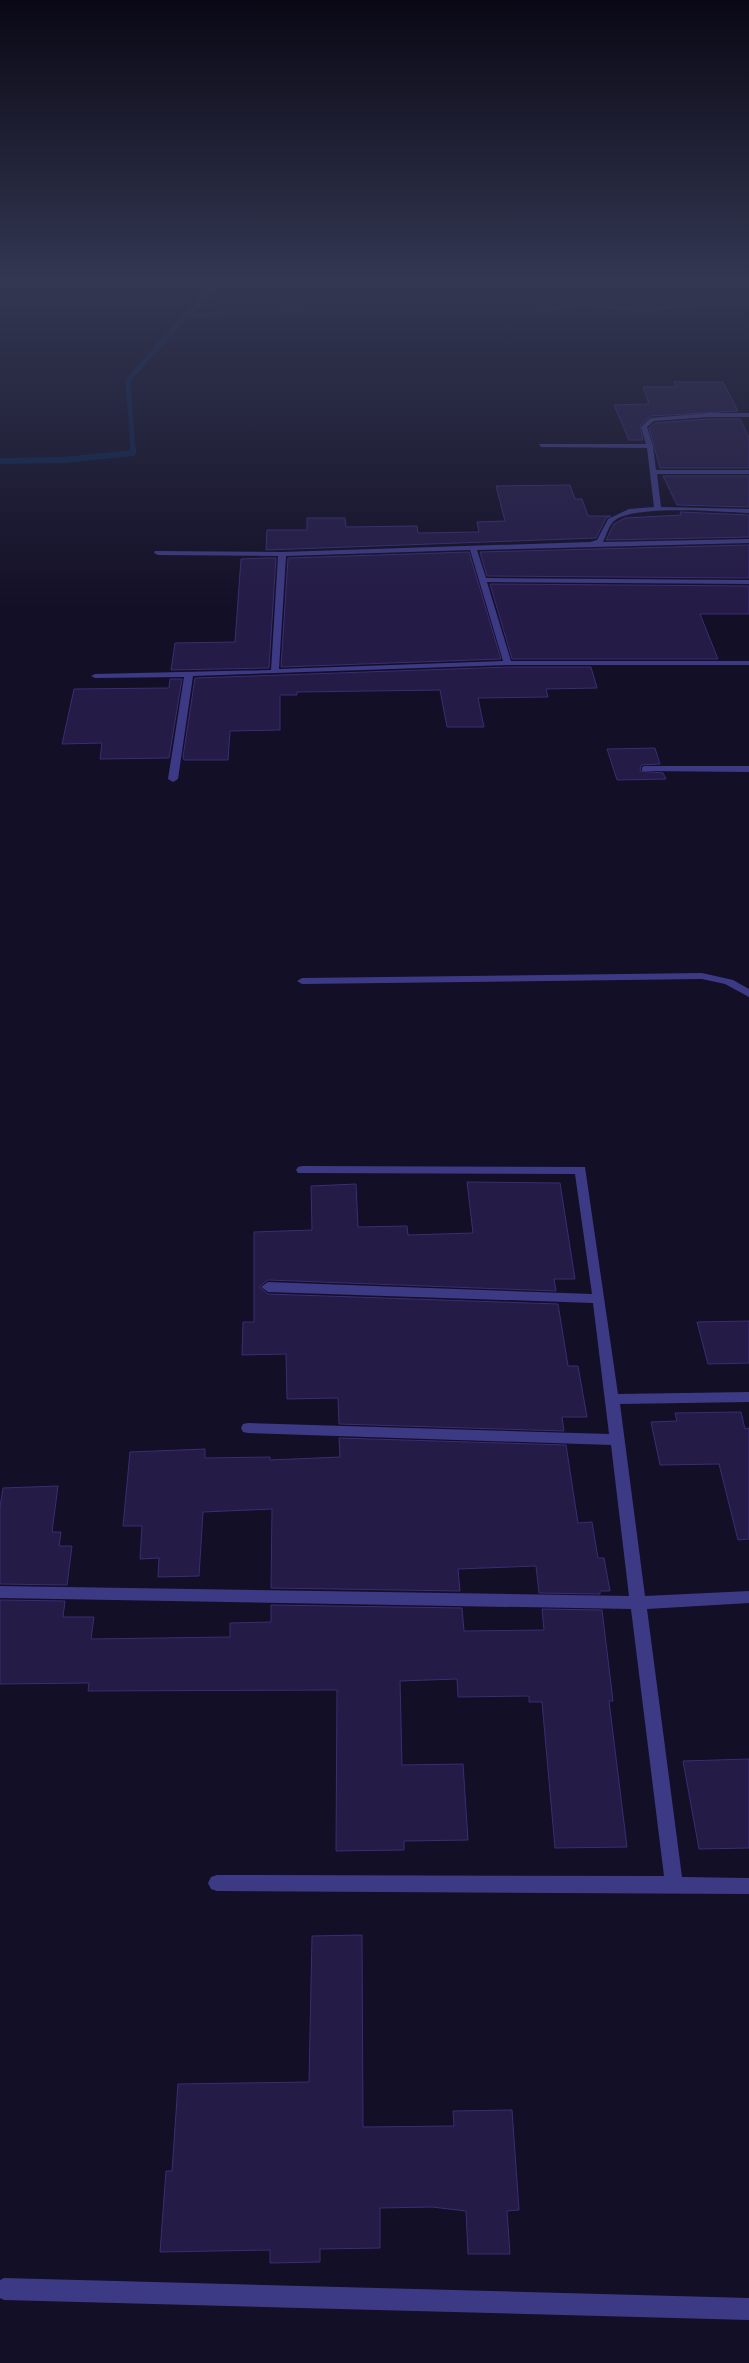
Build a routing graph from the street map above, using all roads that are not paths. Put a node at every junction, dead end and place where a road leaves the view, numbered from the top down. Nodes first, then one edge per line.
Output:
1 (749, 415) edge
2 (541, 445) dead end
3 (650, 446) junction
4 (653, 472) junction
5 (749, 472) edge
6 (658, 509) junction
7 (749, 511) edge
8 (749, 541) edge
9 (591, 544) junction
10 (473, 548) junction
11 (158, 553) dead end
12 (282, 554) junction
13 (483, 580) junction
14 (749, 582) edge
15 (508, 663) junction
16 (749, 663) edge
17 (275, 672) junction
18 (189, 674) junction
19 (95, 676) dead end
20 (645, 769) dead end
21 (749, 769) edge
22 (173, 780) dead end
23 (302, 981) dead end
24 (749, 994) edge
25 (302, 1170) dead end
26 (268, 1287) dead end
27 (598, 1299) junction
28 (749, 1397) edge
29 (612, 1399) junction
30 (248, 1428) dead end
31 (617, 1440) junction
32 (0, 1592) edge
33 (749, 1597) edge
34 (638, 1603) junction
35 (217, 1883) dead end
36 (674, 1885) junction
37 (749, 1886) edge
38 (4, 2289) dead end
39 (749, 2309) edge

1 - 3 street
2 - 3 street
3 - 4 street
4 - 5 street
4 - 6 street
6 - 7 street
6 - 9 street
8 - 9 street
9 - 10 street
10 - 12 street
10 - 13 street
11 - 12 street
12 - 17 street
13 - 14 street
13 - 15 street
15 - 16 street
15 - 17 street
17 - 18 street
18 - 19 street
18 - 22 street
20 - 21 street
23 - 24 street
25 - 27 street
26 - 27 street
27 - 29 street
28 - 29 street
29 - 31 street
30 - 31 street
31 - 34 street
32 - 34 street
33 - 34 street
34 - 36 street
35 - 36 street
36 - 37 street
38 - 39 street

